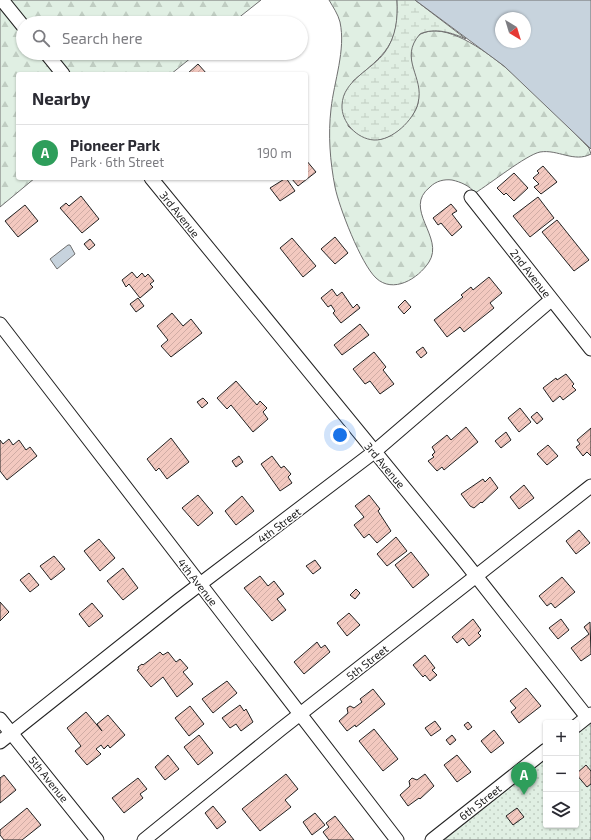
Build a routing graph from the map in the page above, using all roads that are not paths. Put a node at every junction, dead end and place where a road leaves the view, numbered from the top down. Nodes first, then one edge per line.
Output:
1 (2, 0) edge
2 (16, 17) edge
3 (52, 60) edge
4 (61, 72) edge
5 (153, 180) edge
6 (471, 197) dead end
7 (551, 300) junction
8 (0, 324) edge
9 (591, 349) edge
10 (374, 452) junction
11 (591, 486) edge
12 (476, 576) junction
13 (200, 584) junction
14 (300, 714) junction
15 (589, 715) edge
16 (0, 719) edge
17 (579, 723) edge
18 (11, 733) junction
19 (0, 742) edge
20 (543, 752) edge
21 (98, 840) edge
22 (144, 840) edge
23 (397, 840) edge
24 (432, 840) edge

1 - 2 street
3 - 4 street
5 - 10 street, 3rd Avenue
6 - 7 street, 2nd Avenue
7 - 9 street, 2nd Avenue
7 - 10 street, 4th Street
8 - 13 street, 4th Avenue
10 - 12 street, 3rd Avenue
10 - 13 street, 4th Street
11 - 12 street, 5th Street
12 - 14 street, 5th Street
12 - 15 street, 3rd Avenue
13 - 14 street, 4th Avenue
13 - 18 street, 4th Street
14 - 22 street, 5th Street
14 - 23 street, 4th Avenue
15 - 17 street
16 - 18 street, 5th Avenue
18 - 19 street, 4th Street
18 - 21 street, 5th Avenue
20 - 24 street, 6th Street

